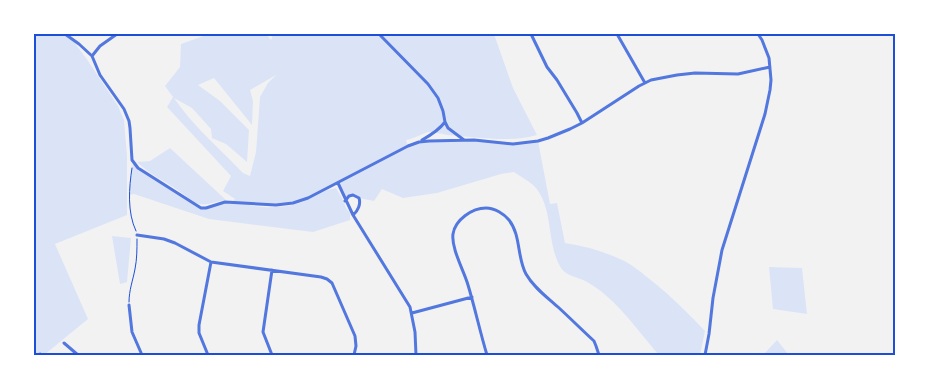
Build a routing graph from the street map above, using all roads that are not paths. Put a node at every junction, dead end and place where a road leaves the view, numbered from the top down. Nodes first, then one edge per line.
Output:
1 (64, 34) edge
2 (117, 34) edge
3 (379, 34) edge
4 (531, 34) edge
5 (617, 34) edge
6 (758, 34) edge
7 (92, 56) junction
8 (770, 68) junction
9 (645, 83) junction
10 (445, 122) junction
11 (582, 123) junction
12 (464, 140) junction
13 (419, 142) junction
14 (338, 183) junction
15 (345, 201) junction
16 (353, 215) junction
17 (138, 235) dead end
18 (211, 262) junction
19 (272, 270) junction
20 (472, 298) junction
21 (130, 305) dead end
22 (411, 313) junction
23 (64, 343) dead end
24 (78, 355) edge
25 (142, 355) edge
26 (208, 355) edge
27 (272, 355) edge
28 (354, 355) edge
29 (416, 355) edge
30 (486, 355) edge
31 (599, 355) edge
32 (705, 355) edge

1 - 7 street
2 - 7 street
3 - 10 street
4 - 11 street
5 - 9 street
6 - 8 street
7 - 14 street
8 - 9 street
8 - 32 street
9 - 11 street
10 - 12 street
10 - 13 street
11 - 12 street
12 - 13 street
13 - 14 street
14 - 15 street
15 - 16 street
15 - 16 street
16 - 22 street
17 - 18 street
18 - 19 street
18 - 26 street
19 - 27 street
19 - 28 street
20 - 22 street
20 - 30 street
20 - 31 street
21 - 25 street
22 - 29 street
23 - 24 street

